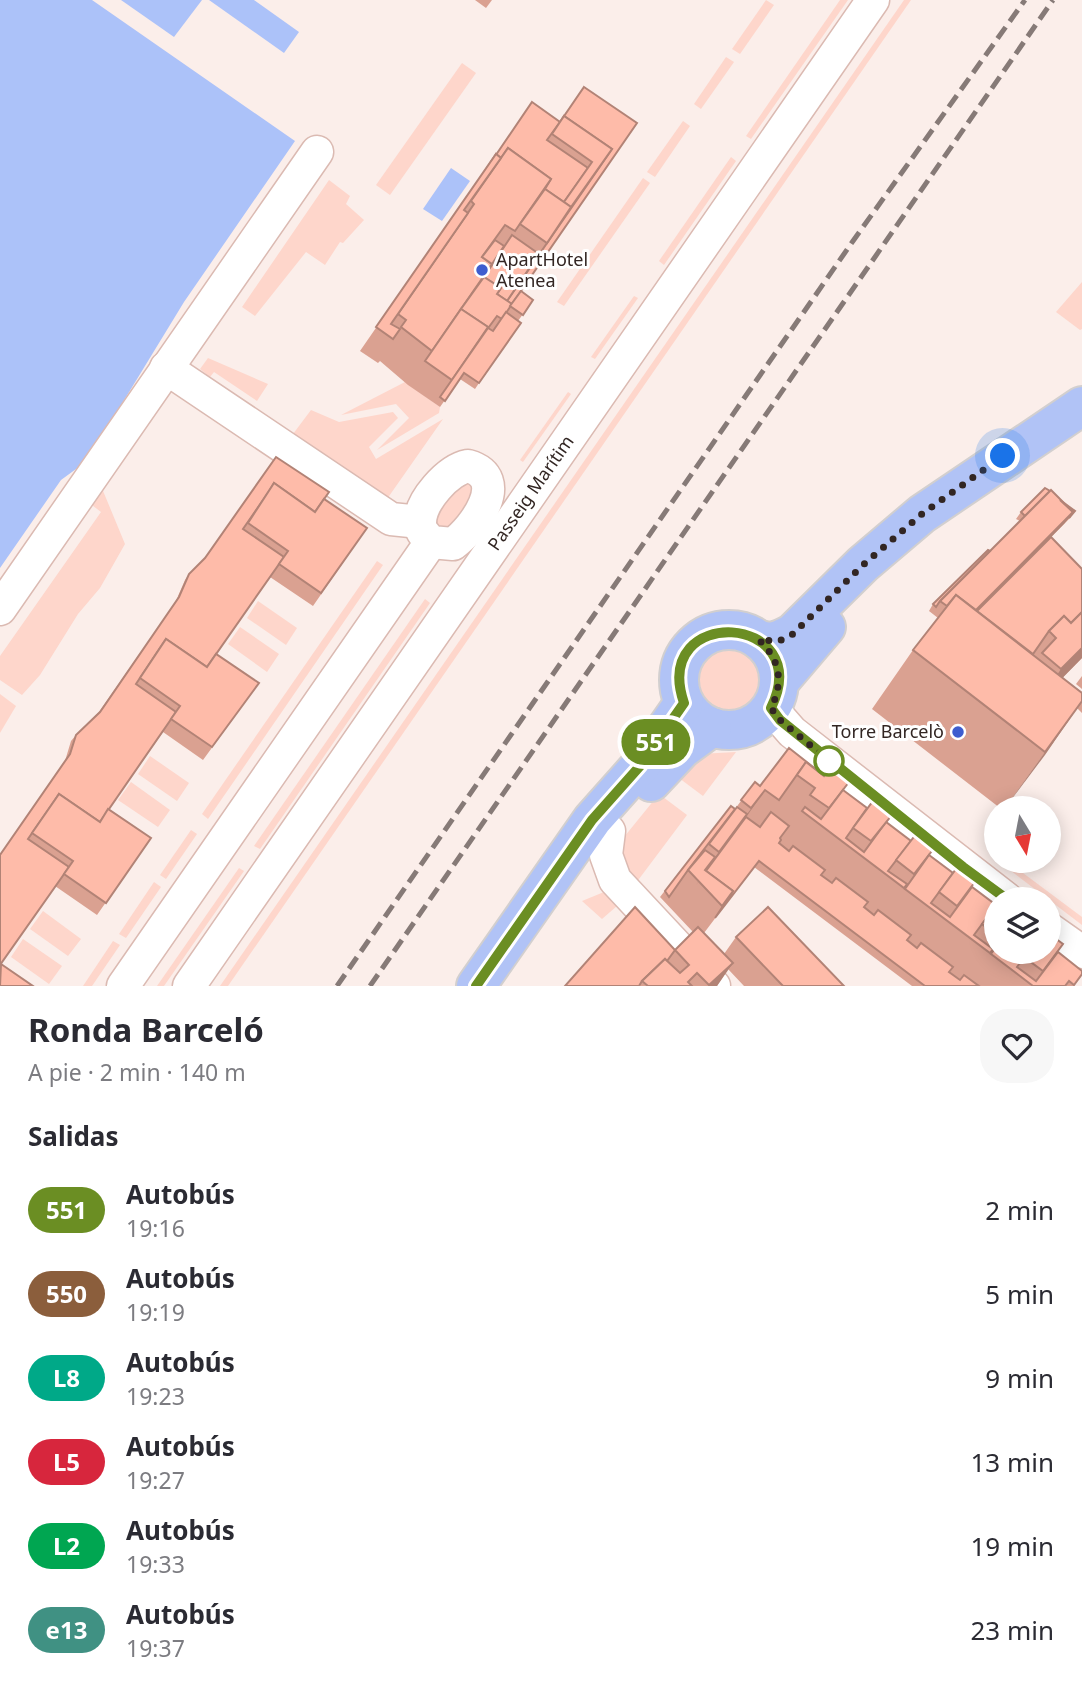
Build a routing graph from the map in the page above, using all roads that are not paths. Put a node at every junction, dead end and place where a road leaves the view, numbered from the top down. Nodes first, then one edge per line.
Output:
1 (873, 0) edge
2 (317, 152) dead end
3 (166, 368) junction
4 (1082, 406) edge
5 (1082, 428) edge
6 (0, 609) edge
7 (759, 640) junction
8 (776, 694) junction
9 (698, 715) junction
10 (609, 831) junction
11 (991, 887) edge
12 (1061, 937) edge
13 (1082, 952) edge
14 (123, 986) edge
15 (189, 986) edge
16 (476, 986) edge
17 (499, 986) edge
18 (714, 986) edge

1 - 15 street, Passeig Marítim
2 - 3 street
3 - 6 street
3 - 14 street
4 - 7 main road
5 - 8 main road
7 - 8 main road
7 - 9 main road
8 - 9 main road
8 - 11 street
9 - 10 main road
9 - 16 main road
10 - 17 main road
10 - 18 street
12 - 13 street

